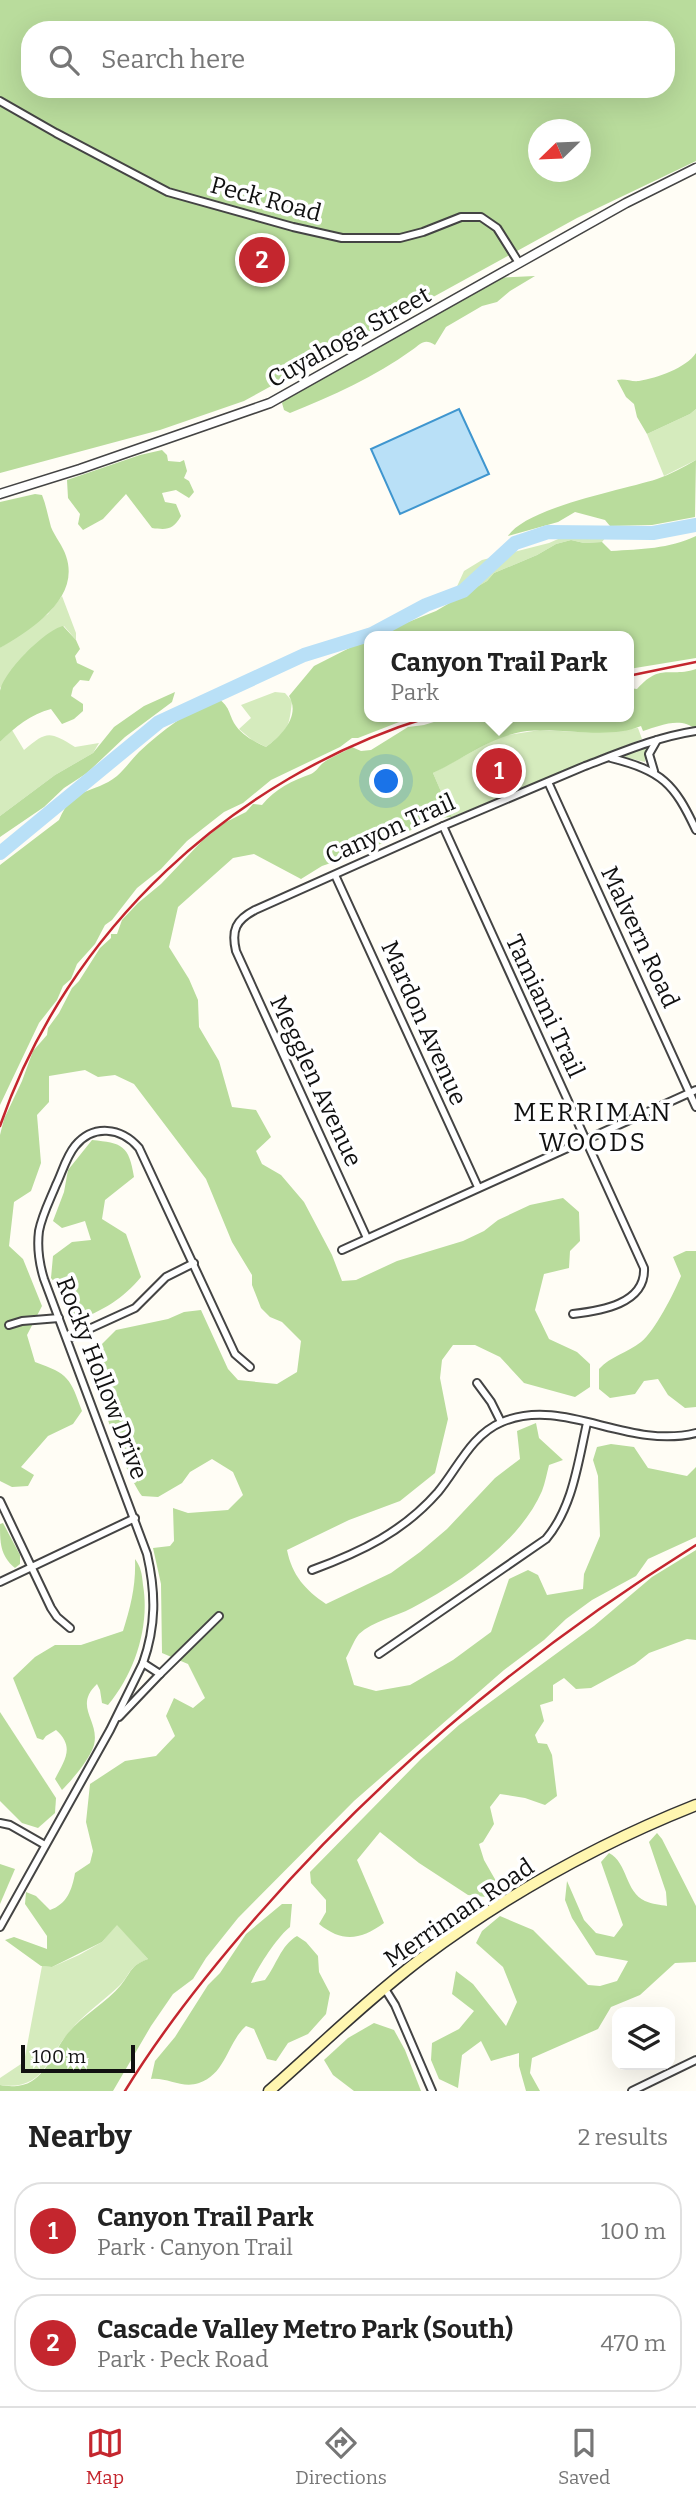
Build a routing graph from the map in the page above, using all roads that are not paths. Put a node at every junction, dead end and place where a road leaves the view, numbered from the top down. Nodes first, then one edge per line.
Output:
1 (0, 101) edge
2 (696, 168) edge
3 (519, 263) junction
4 (0, 494) edge
5 (696, 731) edge
6 (657, 740) junction
7 (611, 758) junction
8 (655, 772) junction
9 (548, 782) junction
10 (443, 826) junction
11 (696, 830) edge
12 (335, 875) junction
13 (233, 939) joint
14 (693, 1092) edge
15 (696, 1107) edge
16 (585, 1140) junction
17 (478, 1187) junction
18 (367, 1238) junction
19 (342, 1250) dead end
20 (194, 1263) junction
21 (573, 1314) dead end
22 (59, 1318) junction
23 (9, 1325) dead end
24 (67, 1339) junction
25 (250, 1367) dead end
26 (477, 1383) dead end
27 (501, 1423) junction
28 (587, 1423) junction
29 (696, 1433) edge
30 (0, 1501) edge
31 (135, 1518) junction
32 (31, 1567) junction
33 (312, 1570) dead end
34 (0, 1582) edge
35 (219, 1616) dead end
36 (70, 1628) dead end
37 (379, 1654) dead end
38 (143, 1663) junction
39 (160, 1674) junction
40 (113, 1723) junction
41 (696, 1805) edge
42 (0, 1823) edge
43 (45, 1845) junction
44 (0, 1927) edge
45 (385, 1989) junction
46 (696, 2060) edge
47 (269, 2091) edge
48 (432, 2091) edge
49 (632, 2091) edge

1 - 3 street, Peck Road
2 - 3 street, Cuyahoga Street
3 - 4 street, Cuyahoga Street
5 - 6 street, Canyon Trail
6 - 7 street, Canyon Trail
6 - 8 street
7 - 8 street
7 - 9 street, Canyon Trail
8 - 11 street
9 - 10 street, Canyon Trail
9 - 14 street, Malvern Road
10 - 12 street, Canyon Trail
10 - 16 street, Tamiami Trail
12 - 13 street, Canyon Trail
12 - 17 street, Mardon Avenue
13 - 18 street, Megglen Avenue
14 - 15 street, Malvern Road
14 - 16 street
16 - 17 street
16 - 21 street, Tamiami Trail
17 - 18 street
18 - 19 street
20 - 22 street, Rocky Hollow Drive
20 - 24 street
20 - 25 street
22 - 23 street
22 - 24 street, Rocky Hollow Drive
24 - 31 street, Rocky Hollow Drive
26 - 27 street
27 - 28 street
27 - 33 street
28 - 29 street
28 - 37 street
30 - 32 street
31 - 32 street
31 - 38 street, Rocky Hollow Drive
32 - 34 street
32 - 36 street
35 - 39 street
38 - 39 street
38 - 40 street, Rocky Hollow Drive
39 - 40 street
40 - 43 street
41 - 45 main road, Merriman Road
42 - 43 street
43 - 44 street
45 - 47 main road, Merriman Road
45 - 48 street
46 - 49 street

